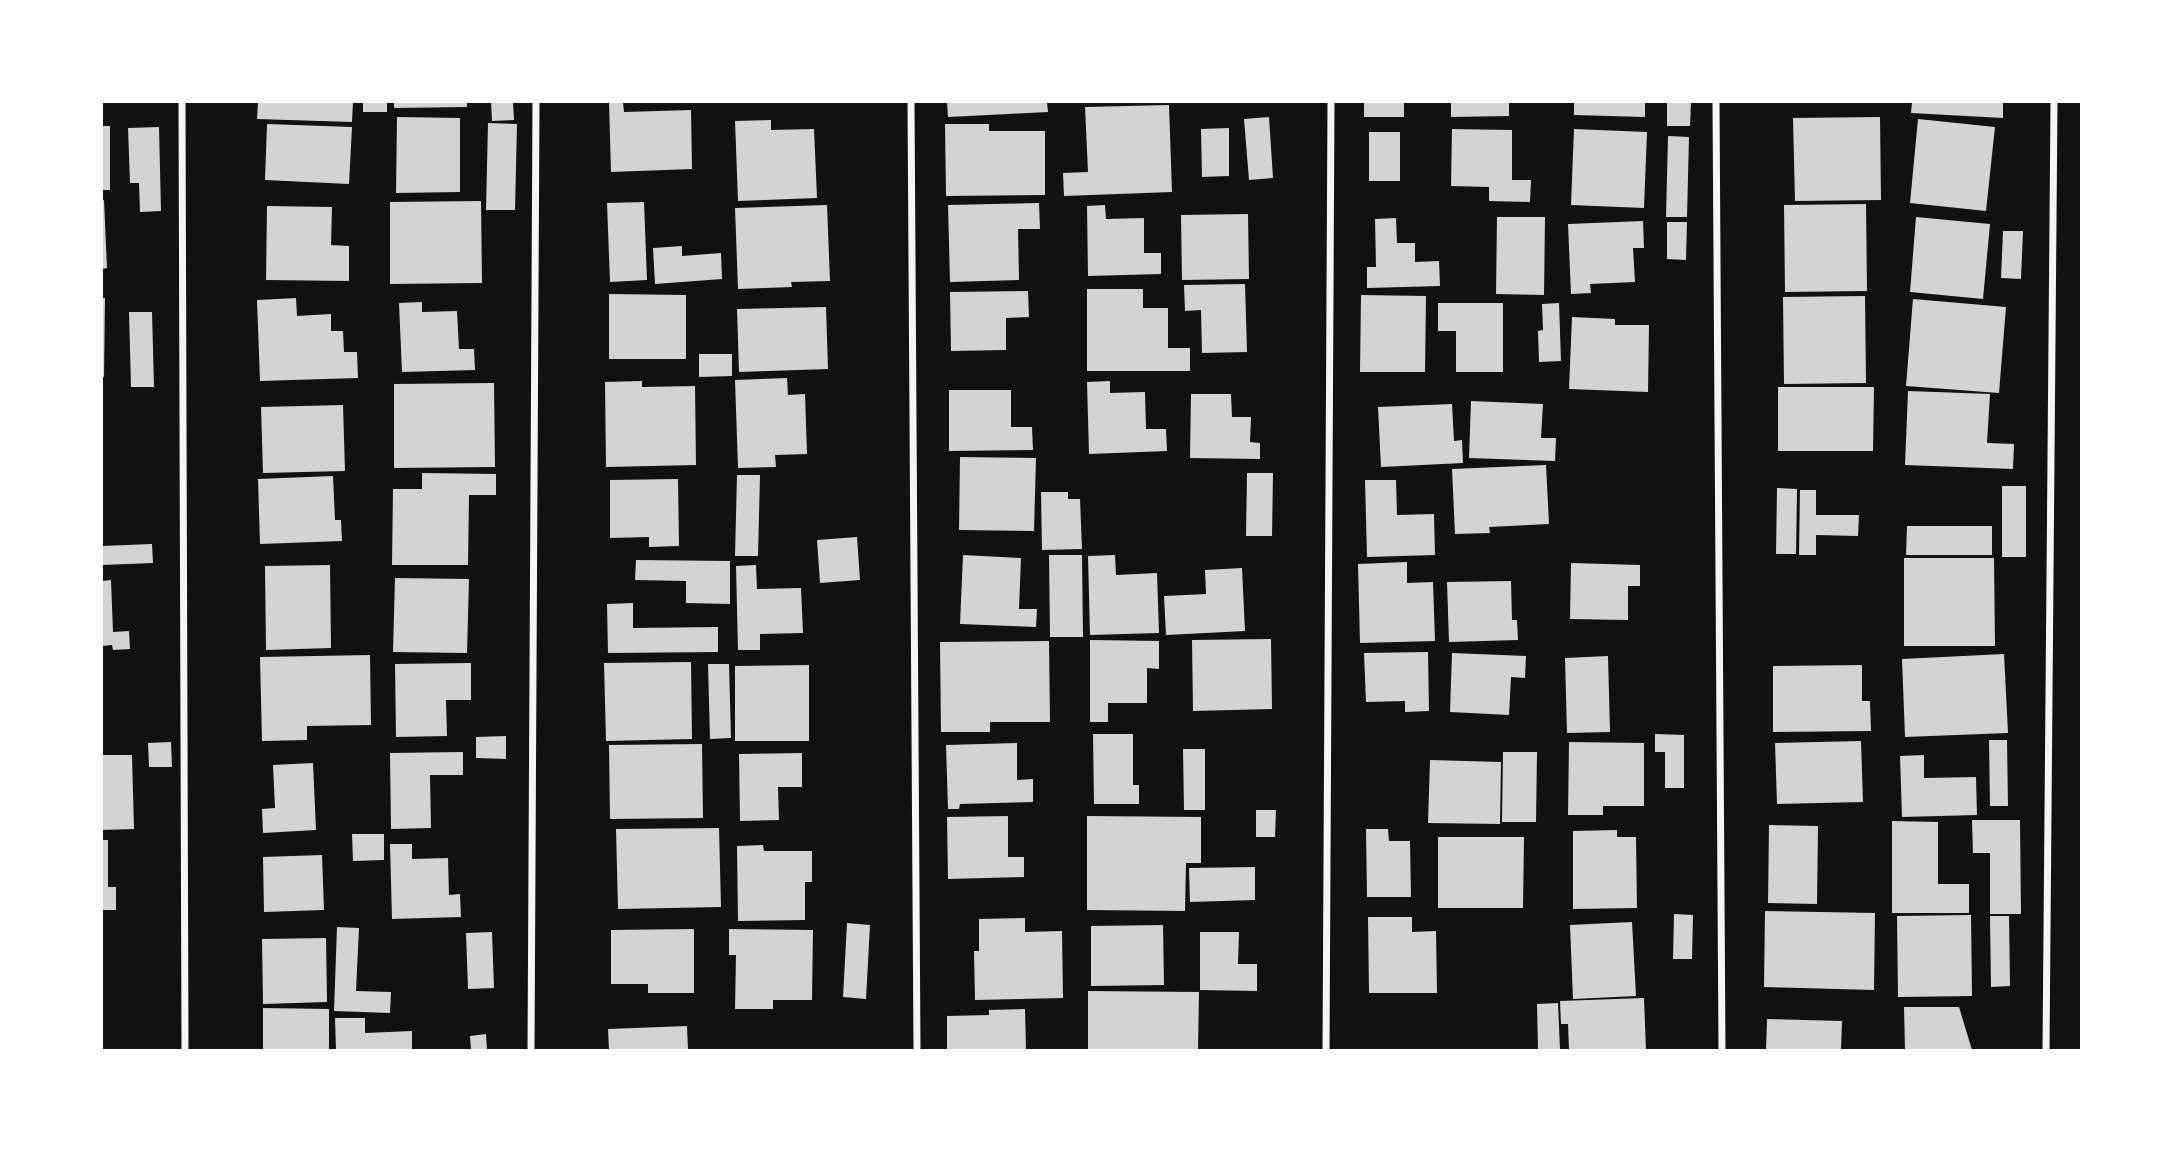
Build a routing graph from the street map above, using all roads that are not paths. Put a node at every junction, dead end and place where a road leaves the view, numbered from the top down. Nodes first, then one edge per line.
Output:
1 (182, 102) edge
2 (536, 102) edge
3 (911, 102) edge
4 (1332, 102) edge
5 (1716, 102) edge
6 (2053, 102) edge
7 (185, 1051) edge
8 (531, 1051) edge
9 (917, 1051) edge
10 (1326, 1051) edge
11 (1722, 1051) edge
12 (2046, 1051) edge

1 - 7 street
2 - 8 street
3 - 9 street
4 - 10 street
5 - 11 street
6 - 12 street

